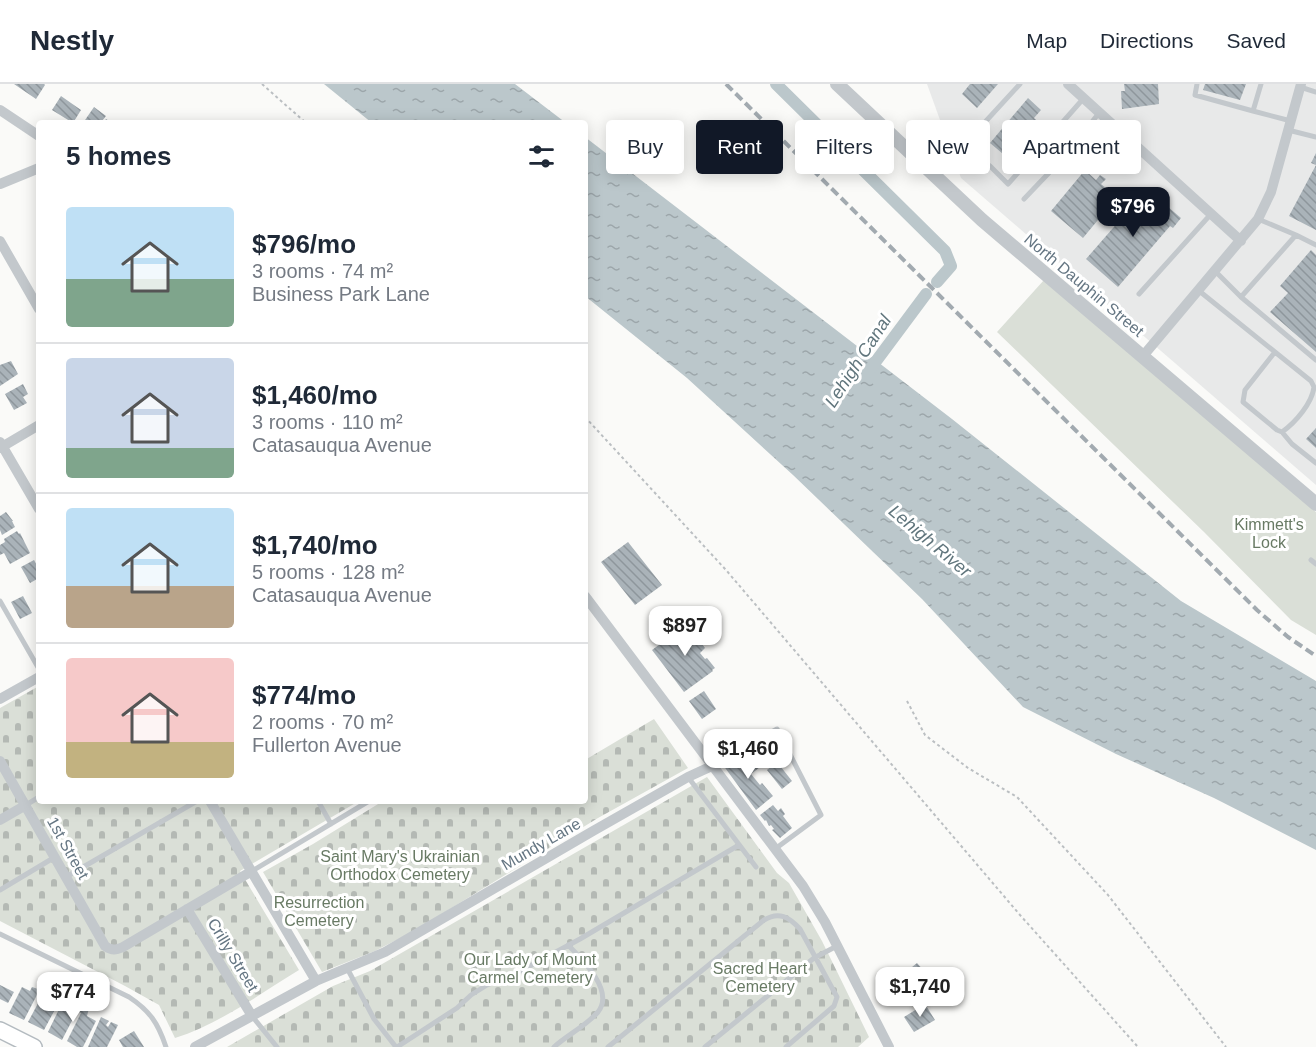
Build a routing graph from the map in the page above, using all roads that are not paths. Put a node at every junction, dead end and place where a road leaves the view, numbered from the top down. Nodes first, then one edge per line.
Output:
1 (837, 84) edge
2 (1020, 84) edge
3 (1068, 84) edge
4 (1197, 84) edge
5 (1261, 84) edge
6 (1300, 86) edge
7 (1316, 92) edge
8 (1083, 99) junction
9 (0, 110) edge
10 (1252, 111) junction
11 (1099, 113) junction
12 (987, 120) edge
13 (1289, 126) junction
14 (36, 134) edge
15 (1316, 137) edge
16 (990, 166) dead end
17 (36, 169) edge
18 (0, 184) edge
19 (1024, 199) dead end
20 (1211, 214) junction
21 (1258, 219) junction
22 (1296, 235) junction
23 (0, 241) edge
24 (1241, 241) junction
25 (1316, 245) edge
26 (1215, 271) junction
27 (1198, 290) junction
28 (1139, 294) dead end
29 (1241, 297) junction
30 (36, 304) edge
31 (1275, 352) junction
32 (1143, 356) junction
33 (1316, 360) edge
34 (36, 427) edge
35 (1282, 432) junction
36 (1, 445) edge
37 (1316, 463) edge
38 (36, 504) edge
39 (1316, 504) edge
40 (588, 600) edge
41 (0, 601) edge
42 (36, 664) edge
43 (36, 679) edge
44 (0, 699) edge
45 (0, 761) edge
46 (712, 766) junction
47 (688, 777) junction
48 (36, 799) edge
49 (192, 804) edge
50 (212, 804) edge
51 (320, 804) edge
52 (364, 804) edge
53 (26, 805) junction
54 (0, 820) edge
55 (331, 824) junction
56 (739, 845) junction
57 (775, 849) junction
58 (55, 858) junction
59 (756, 867) dead end
60 (252, 871) junction
61 (66, 877) junction
62 (0, 890) edge
63 (187, 909) junction
64 (0, 934) edge
65 (568, 945) junction
66 (837, 946) junction
67 (110, 949) joint
68 (814, 958) junction
69 (347, 968) junction
70 (316, 981) junction
71 (252, 1016) junction
72 (0, 1030) edge
73 (34, 1047) edge
74 (166, 1047) edge
75 (195, 1047) edge
76 (277, 1047) edge
77 (396, 1047) edge
78 (554, 1047) edge
79 (608, 1047) edge
80 (705, 1047) edge
81 (786, 1047) edge
82 (889, 1047) edge

1 - 32 street, North Dauphin Street
2 - 12 lane
3 - 8 street
4 - 10 lane
5 - 10 lane
6 - 7 lane
6 - 13 street
8 - 11 street
8 - 16 lane
9 - 14 street
10 - 13 lane
11 - 19 lane
11 - 20 street
13 - 15 lane
13 - 21 street
17 - 18 street
20 - 24 street
20 - 28 lane
21 - 22 lane
21 - 24 street
22 - 25 lane
22 - 29 lane
23 - 30 street
24 - 26 street
26 - 27 street
26 - 29 lane
27 - 31 lane
27 - 32 street
29 - 33 lane
31 - 35 lane
31 - 35 lane
32 - 39 street, North Dauphin Street
34 - 36 street
35 - 37 lane
36 - 38 street
40 - 46 street
41 - 42 lane
43 - 44 street
45 - 53 street, 1st Street
46 - 47 street, Mundy Lane
46 - 57 street
46 - 57 lane
47 - 56 lane
47 - 69 street, Mundy Lane
48 - 53 lane
49 - 61 lane
50 - 60 street
51 - 55 lane
52 - 55 lane
53 - 54 street
53 - 58 street, 1st Street
55 - 60 lane
56 - 59 lane
56 - 65 lane
57 - 66 street
58 - 61 street, 1st Street
58 - 62 lane
60 - 63 street, Crilly Street
60 - 70 street
61 - 67 street, 1st Street
63 - 67 street, Crilly Street
63 - 71 street, Crilly Street
64 - 74 lane
65 - 77 lane
65 - 78 lane
66 - 68 lane
66 - 82 street
68 - 79 lane
68 - 80 lane
68 - 81 lane
69 - 70 street, Mundy Lane
69 - 77 lane
70 - 71 street, Mundy Lane
71 - 75 street, Mundy Lane
71 - 76 lane
72 - 73 main road

